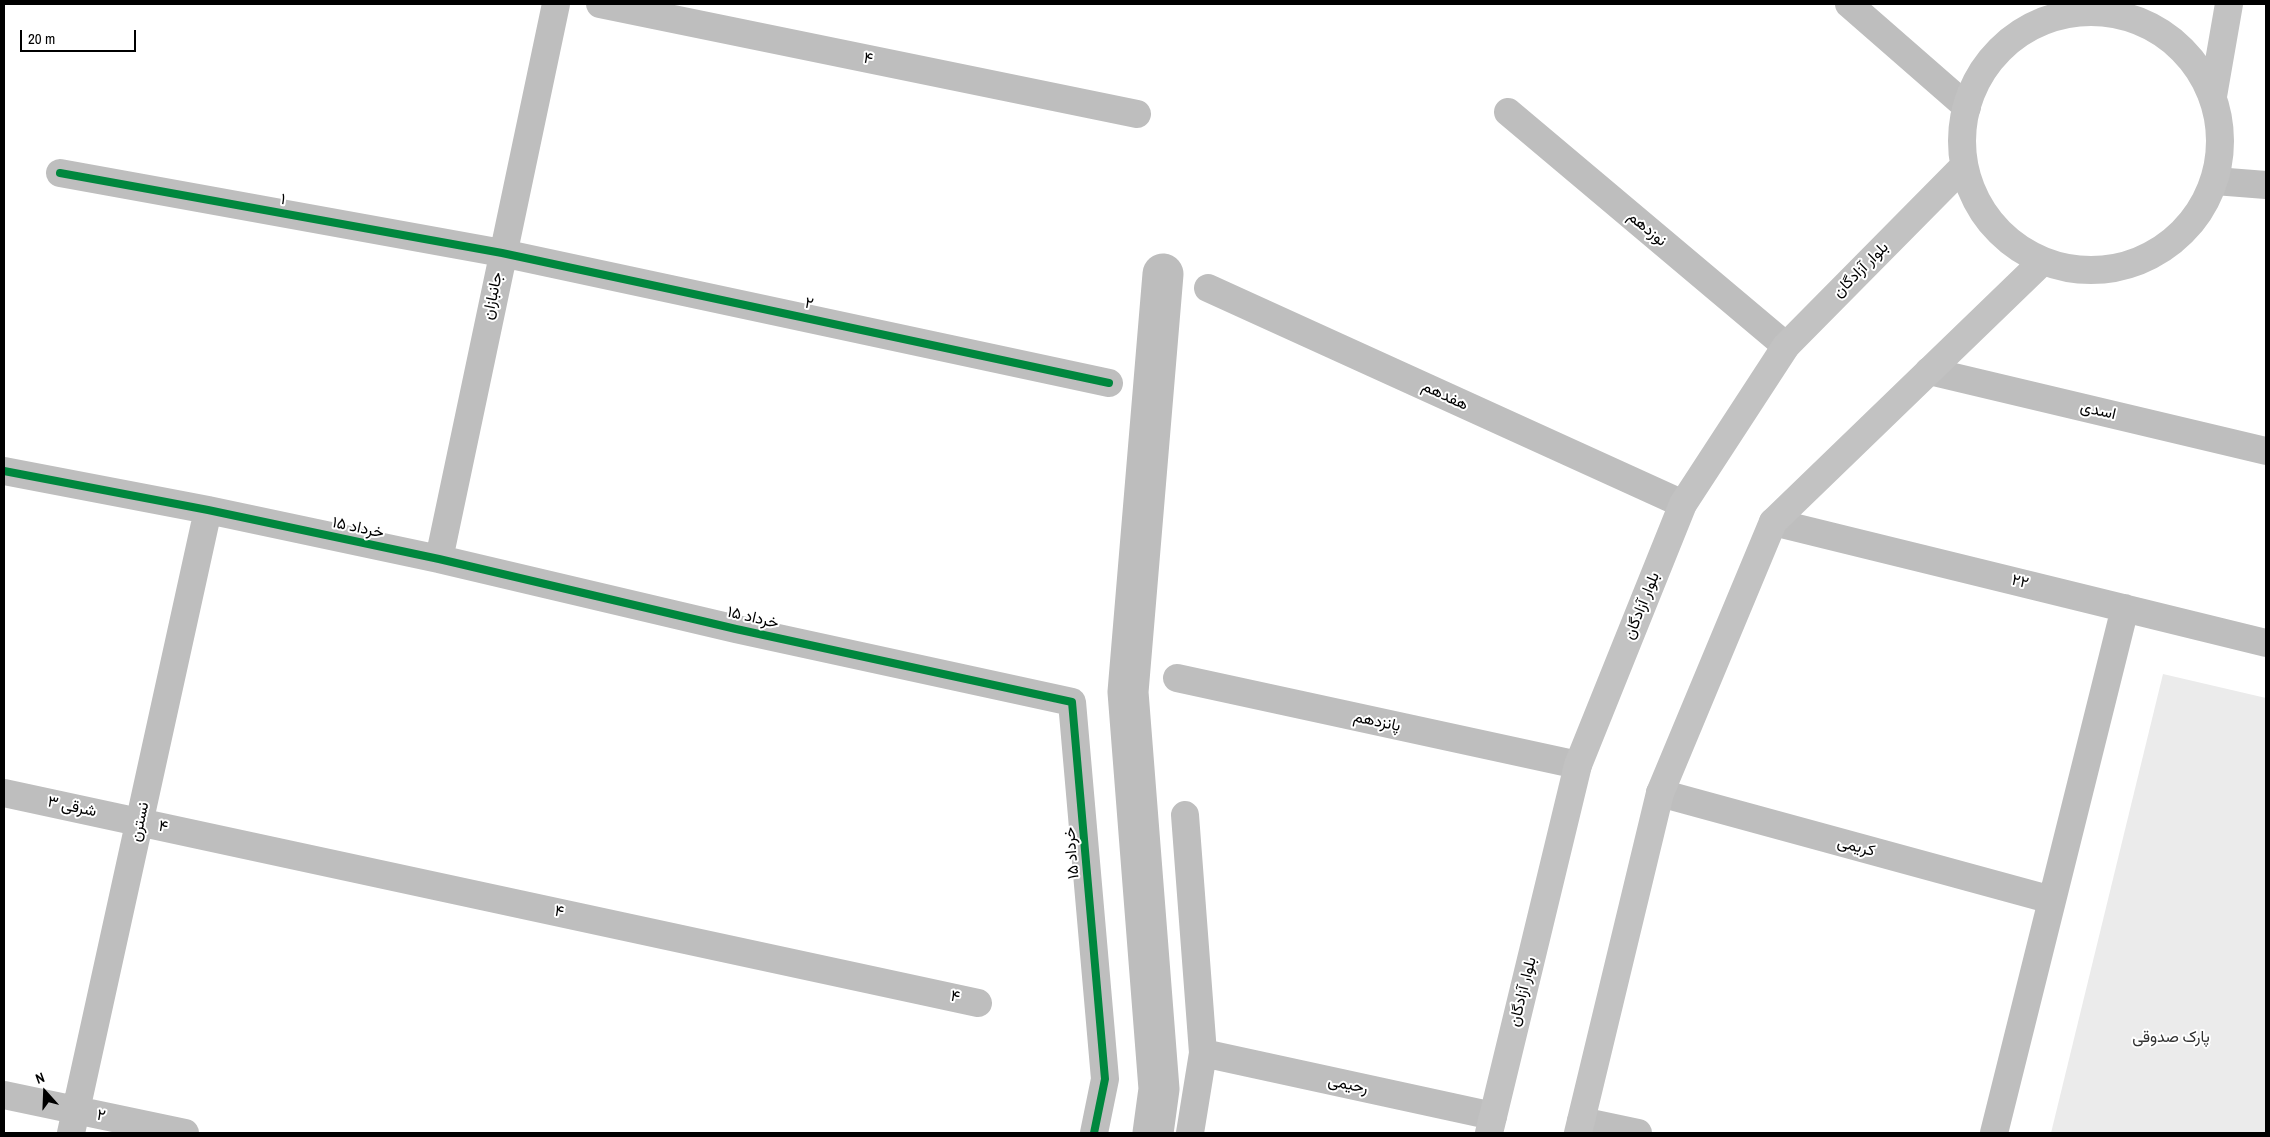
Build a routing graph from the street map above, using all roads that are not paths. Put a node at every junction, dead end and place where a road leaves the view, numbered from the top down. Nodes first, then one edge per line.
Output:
1 (556, 4) edge
2 (600, 4) edge
3 (1849, 4) edge
4 (2229, 4) edge
5 (2096, 8) edge
6 (2213, 96) junction
7 (1967, 107) junction
8 (1508, 112) dead end
9 (1137, 114) dead end
10 (1963, 167) junction
11 (60, 173) dead end
12 (2215, 181) junction
13 (2266, 185) edge
14 (502, 253) junction
15 (2042, 262) junction
16 (1208, 288) dead end
17 (1786, 346) junction
18 (1929, 370) junction
19 (1110, 383) dead end
20 (2266, 451) edge
21 (4, 471) edge
22 (1683, 504) junction
23 (208, 510) junction
24 (1773, 522) junction
25 (439, 559) junction
26 (2126, 608) junction
27 (2266, 643) edge
28 (1177, 678) dead end
29 (1578, 765) junction
30 (4, 793) edge
31 (1660, 793) junction
32 (1184, 815) dead end
33 (140, 822) junction
34 (2052, 900) junction
35 (978, 1002) dead end
36 (1203, 1053) junction
37 (4, 1095) edge
38 (74, 1122) edge
39 (1491, 1125) edge
40 (1579, 1127) edge
41 (185, 1133) edge
42 (1094, 1133) edge
43 (1190, 1133) edge
44 (1638, 1133) edge
45 (1994, 1133) edge

1 - 14 street, جانبازان
2 - 9 street, ۴
3 - 7 street
4 - 6 main road
5 - 6 main road
5 - 7 main road
6 - 12 main road
7 - 10 main road
8 - 17 street, نوزدهم
10 - 15 main road
10 - 17 main road, بلوار آزادگان
11 - 14 street, ۱
12 - 13 street
12 - 15 main road
14 - 19 street, ۲
14 - 25 street, جانبازان
15 - 18 main road
16 - 22 street, هفدهم
17 - 22 main road, بلوار آزادگان
18 - 20 street, اسدی
18 - 24 main road
21 - 23 street, ۱۵ خرداد
22 - 29 main road, بلوار آزادگان
23 - 25 street, ۱۵ خرداد
23 - 33 street, نسترن
24 - 26 street, ۲۲
24 - 31 main road
25 - 42 street, ۱۵ خرداد
26 - 27 street, ۲۲
26 - 34 street
28 - 29 street, پانزدهم
29 - 39 main road, بلوار آزادگان
30 - 33 street, ۳ شرقی
31 - 34 street, کریمی
31 - 40 main road
32 - 36 street
33 - 35 street, ۴
33 - 38 street, نسترن
34 - 45 street
36 - 39 street, رحیمی
36 - 43 street
37 - 38 street, ۲
38 - 41 street, ۲
40 - 44 street

